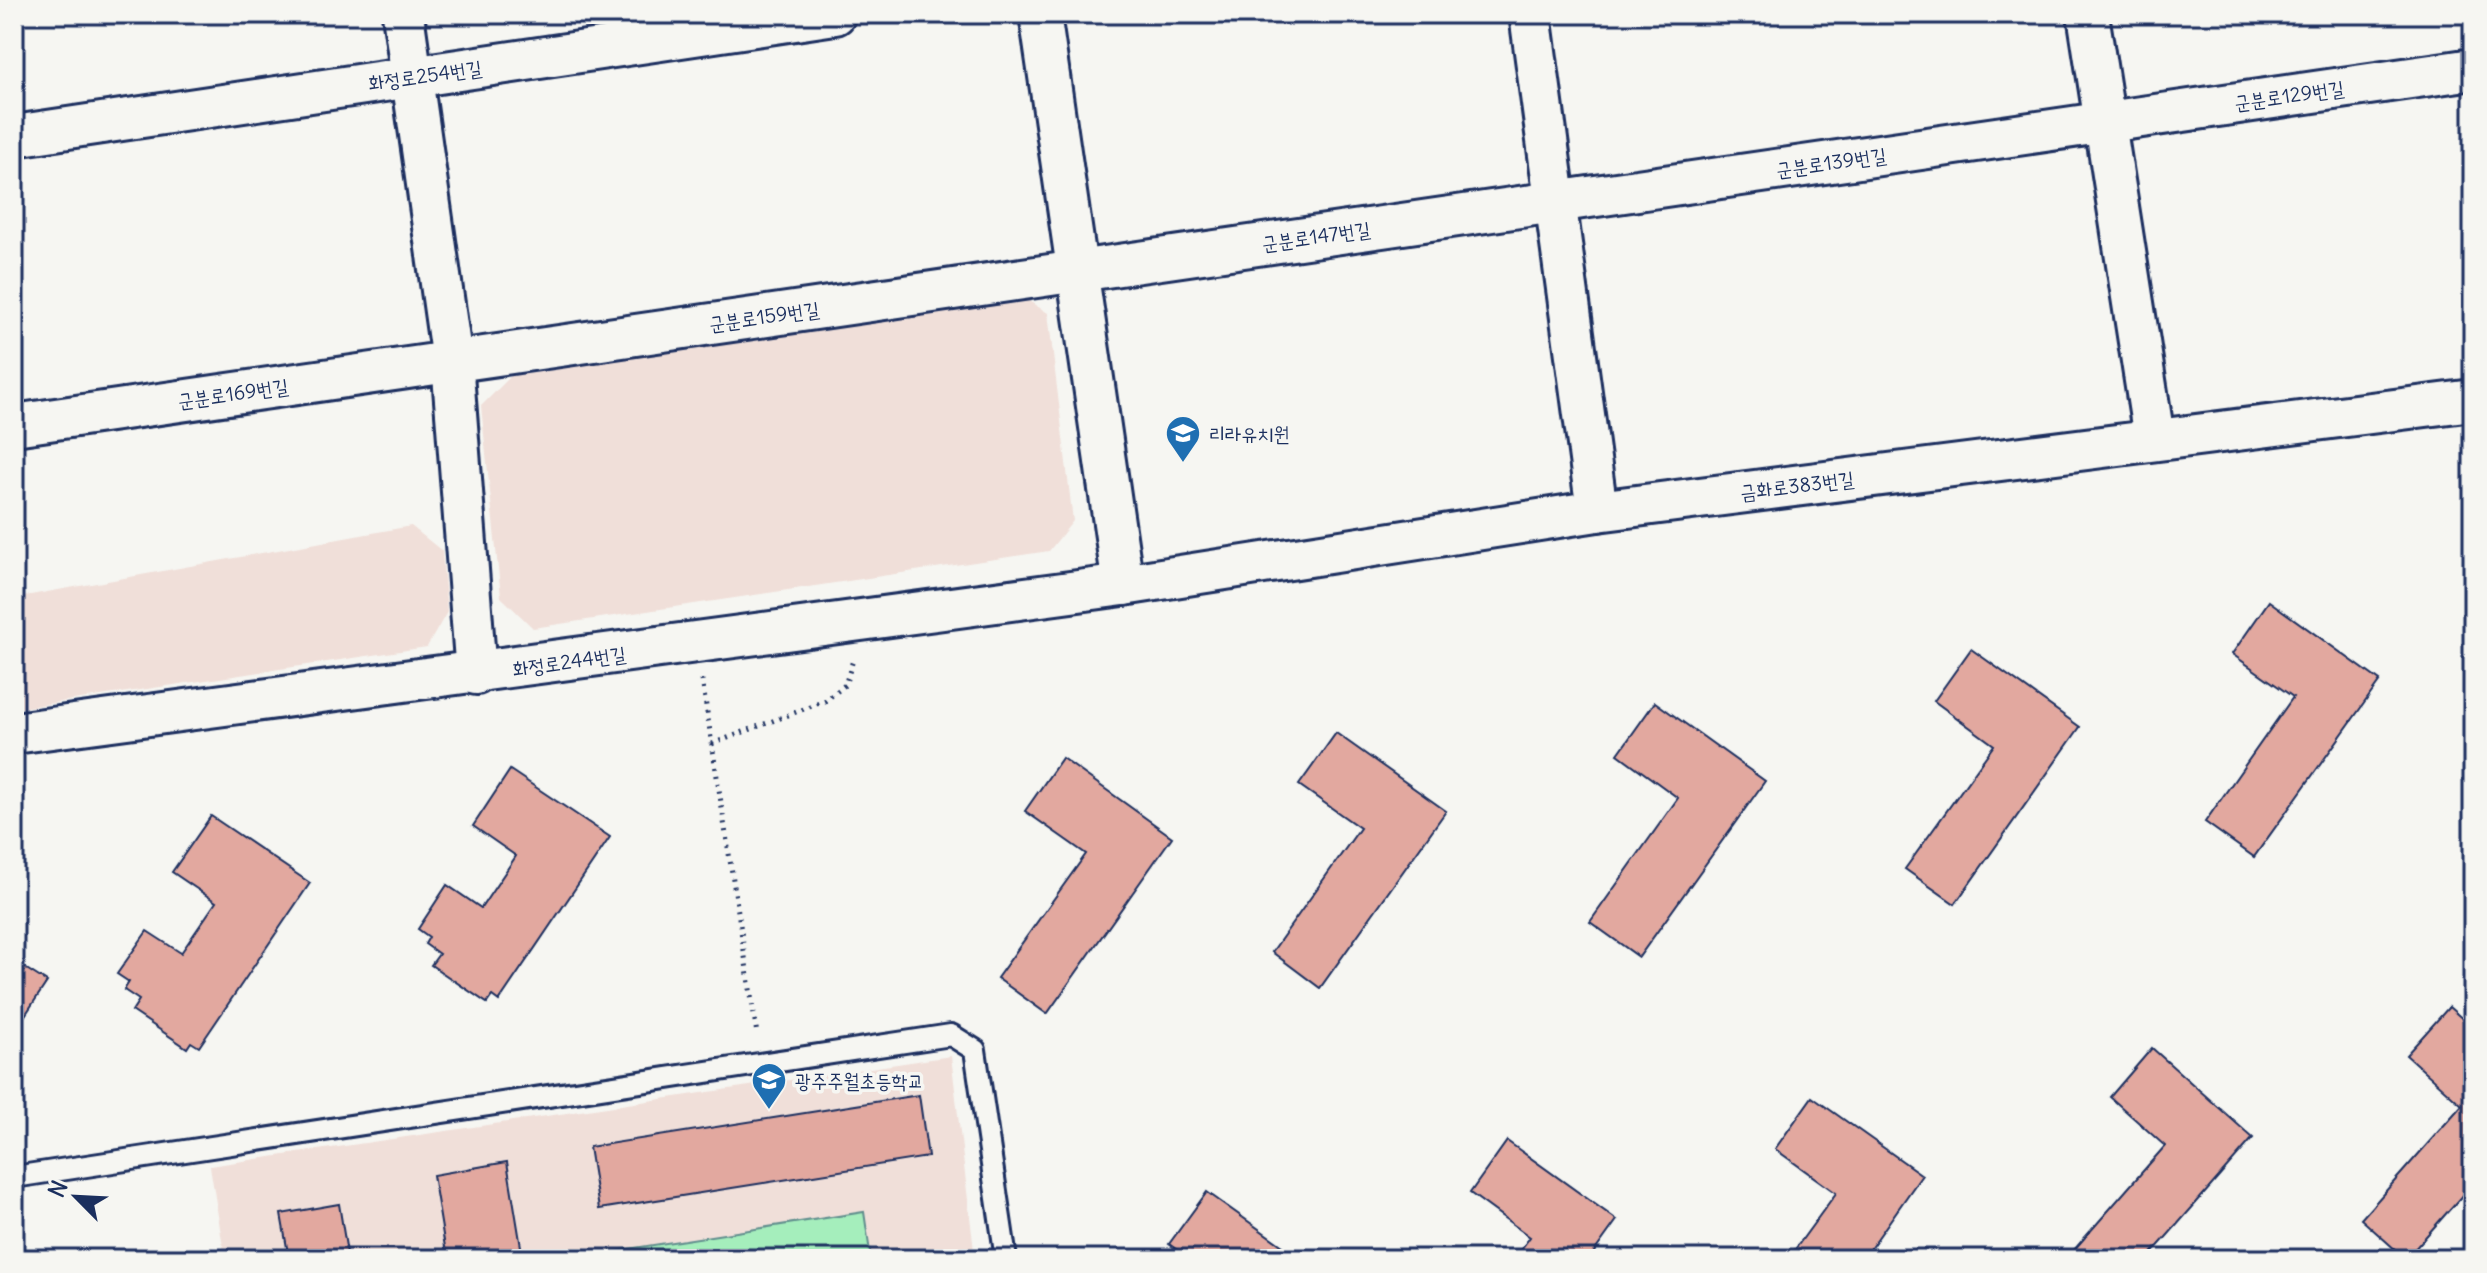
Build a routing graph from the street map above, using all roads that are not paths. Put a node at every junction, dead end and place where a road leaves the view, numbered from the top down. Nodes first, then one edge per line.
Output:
1 (403, 14) edge
2 (835, 14) edge
3 (1040, 14) edge
4 (1530, 14) edge
5 (2088, 14) edge
6 (2473, 69) edge
7 (412, 77) junction
8 (2105, 122) junction
9 (14, 136) edge
10 (1557, 201) junction
11 (1076, 270) junction
12 (452, 361) junction
13 (2473, 400) edge
14 (14, 425) edge
15 (2154, 438) junction
16 (1597, 511) junction
17 (1123, 585) junction
18 (476, 674) junction
19 (14, 733) edge
20 (14, 1177) edge
21 (1006, 1259) edge

1 - 7 street
2 - 7 street, 화정로254번길
3 - 11 street
4 - 10 street
5 - 8 street
6 - 8 street, 군분로129번길
7 - 9 street, 화정로254번길
7 - 12 street
8 - 10 street, 군분로139번길
8 - 15 street
10 - 11 street, 군분로147번길
10 - 16 street
11 - 12 street, 군분로159번길
11 - 17 street
12 - 14 street, 군분로169번길
12 - 18 street
13 - 15 street, 금화로383번길
15 - 16 street, 금화로383번길
16 - 17 street, 금화로383번길
17 - 18 street, 화정로244번길
18 - 19 street, 화정로244번길
20 - 21 lane

